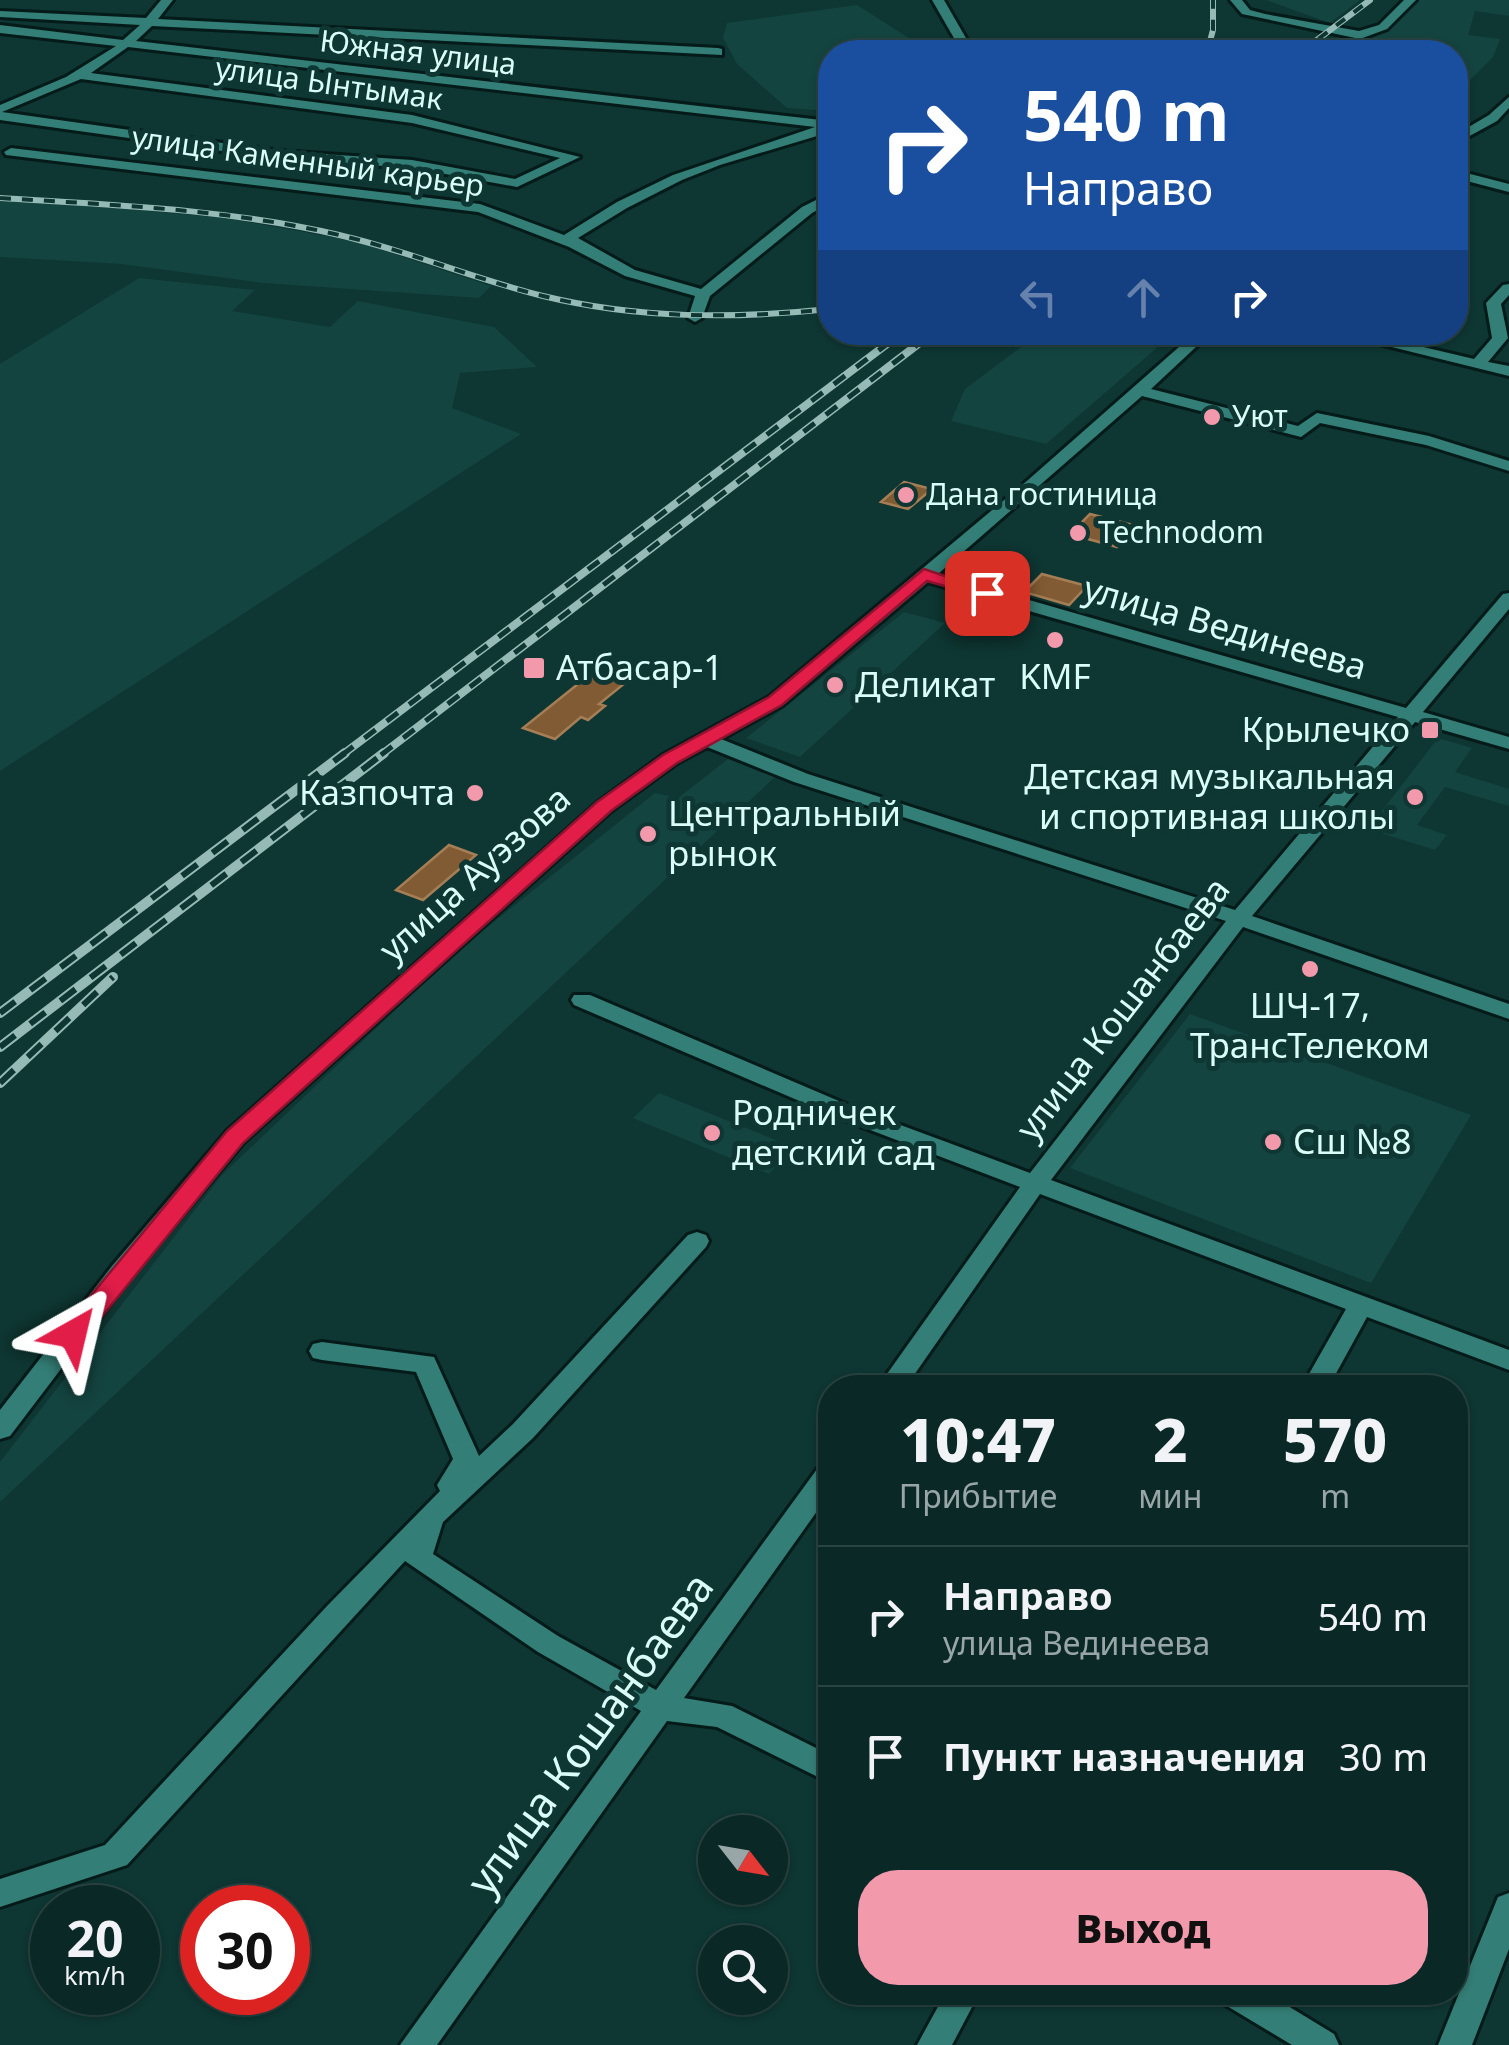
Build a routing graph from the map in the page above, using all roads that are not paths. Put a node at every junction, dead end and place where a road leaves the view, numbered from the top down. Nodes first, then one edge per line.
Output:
1 (168, 0) edge
2 (938, 0) edge
3 (1236, 0) edge
4 (1410, 0) edge
5 (0, 14) edge
6 (154, 19) junction
7 (0, 28) edge
8 (961, 40) edge
9 (128, 44) junction
10 (718, 52) dead end
11 (74, 74) junction
12 (1509, 102) edge
13 (0, 112) edge
14 (818, 124) edge
15 (818, 130) edge
16 (1468, 132) edge
17 (158, 137) junction
18 (11, 152) dead end
19 (280, 155) junction
20 (126, 165) junction
21 (1468, 177) edge
22 (489, 180) junction
23 (242, 182) junction
24 (1509, 188) edge
25 (818, 204) edge
26 (480, 208) junction
27 (574, 244) junction
28 (1508, 288) edge
29 (703, 294) junction
30 (696, 318) dead end
31 (1190, 345) edge
32 (1395, 345) edge
33 (1478, 364) junction
34 (1509, 372) edge
35 (1138, 390) junction
36 (1509, 466) edge
37 (924, 574) junction
38 (1509, 598) edge
39 (1408, 715) junction
40 (708, 740) junction
41 (1509, 744) edge
42 (1240, 918) junction
43 (582, 1000) dead end
44 (1509, 1012) edge
45 (1036, 1182) junction
46 (697, 1241) dead end
47 (1362, 1304) junction
48 (322, 1351) dead end
49 (1509, 1360) edge
50 (899, 1375) edge
51 (1321, 1375) edge
52 (0, 1428) edge
53 (818, 1489) edge
54 (430, 1518) junction
55 (662, 1708) junction
56 (818, 1764) edge
57 (0, 1894) edge
58 (1509, 1907) edge
59 (957, 2005) edge
60 (1256, 2005) edge
61 (416, 2045) edge
62 (934, 2045) edge
63 (1322, 2045) edge
64 (1455, 2045) edge

1 - 6 street
2 - 8 street
3 - 4 street
5 - 6 street
6 - 9 street
6 - 10 street
7 - 9 street, Южная улица
9 - 11 street
9 - 14 street, Южная улица
11 - 13 street
11 - 22 street, улица Ынтымак
12 - 16 street
13 - 17 street
15 - 27 street
17 - 19 street
17 - 20 street
18 - 20 street, улица Каменный карьер
19 - 22 street
19 - 23 street
20 - 23 street, улица Каменный карьер
21 - 24 street
22 - 26 street
23 - 26 street, улица Каменный карьер
25 - 29 street
26 - 27 street, улица Каменный карьер
27 - 29 street, улица Каменный карьер
28 - 33 street
29 - 30 street
31 - 35 street, улица Ауэзова
32 - 33 street
33 - 34 street
35 - 36 street
35 - 37 street, улица Ауэзова
37 - 39 street, улица Вединеева
37 - 40 street, улица Ауэзова
38 - 39 street, улица Кошанбаева
39 - 41 street, улица Вединеева
39 - 42 street, улица Кошанбаева
40 - 42 street
40 - 52 street, улица Ауэзова
42 - 44 street
42 - 45 street, улица Кошанбаева
43 - 45 street
45 - 47 street
45 - 50 street, улица Кошанбаева
46 - 54 street
47 - 49 street
47 - 51 street
48 - 54 street
53 - 55 street, улица Кошанбаева
54 - 55 street
54 - 57 street
55 - 56 street
55 - 61 street, улица Кошанбаева
58 - 64 street
59 - 62 street
60 - 63 street

